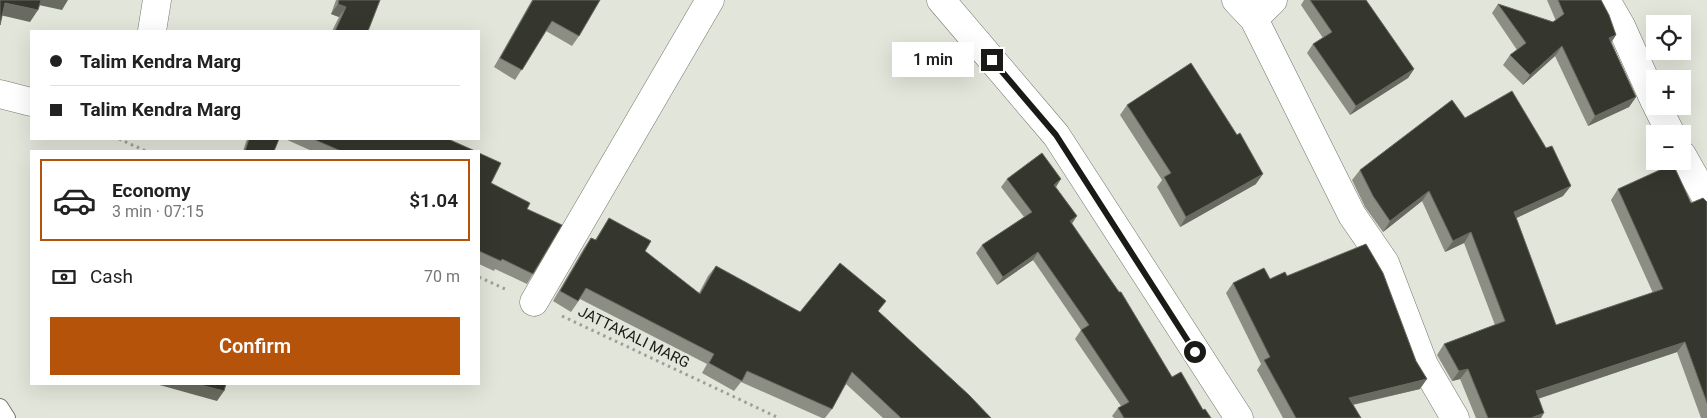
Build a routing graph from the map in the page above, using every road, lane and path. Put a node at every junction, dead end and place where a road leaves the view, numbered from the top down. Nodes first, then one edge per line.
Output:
1 (157, 0) edge
2 (710, 0) edge
3 (941, 0) edge
4 (1273, 0) edge
5 (1606, 0) edge
6 (1245, 9) edge
7 (152, 30) edge
8 (1646, 82) edge
9 (0, 94) edge
10 (30, 102) edge
11 (121, 140) edge
12 (144, 150) edge
13 (1691, 170) edge
14 (1707, 199) edge
15 (480, 278) edge
16 (534, 302) junction
17 (0, 407) edge
18 (7, 418) edge
19 (779, 418) edge
20 (1239, 418) edge
21 (1454, 418) edge

1 - 7 street
2 - 16 street
3 - 20 street
4 - 6 street
5 - 8 street
6 - 21 street
9 - 10 street
11 - 12 path
13 - 14 street
15 - 16 path, JATTAKALI MARG
16 - 19 path, JATTAKALI MARG
17 - 18 lane

